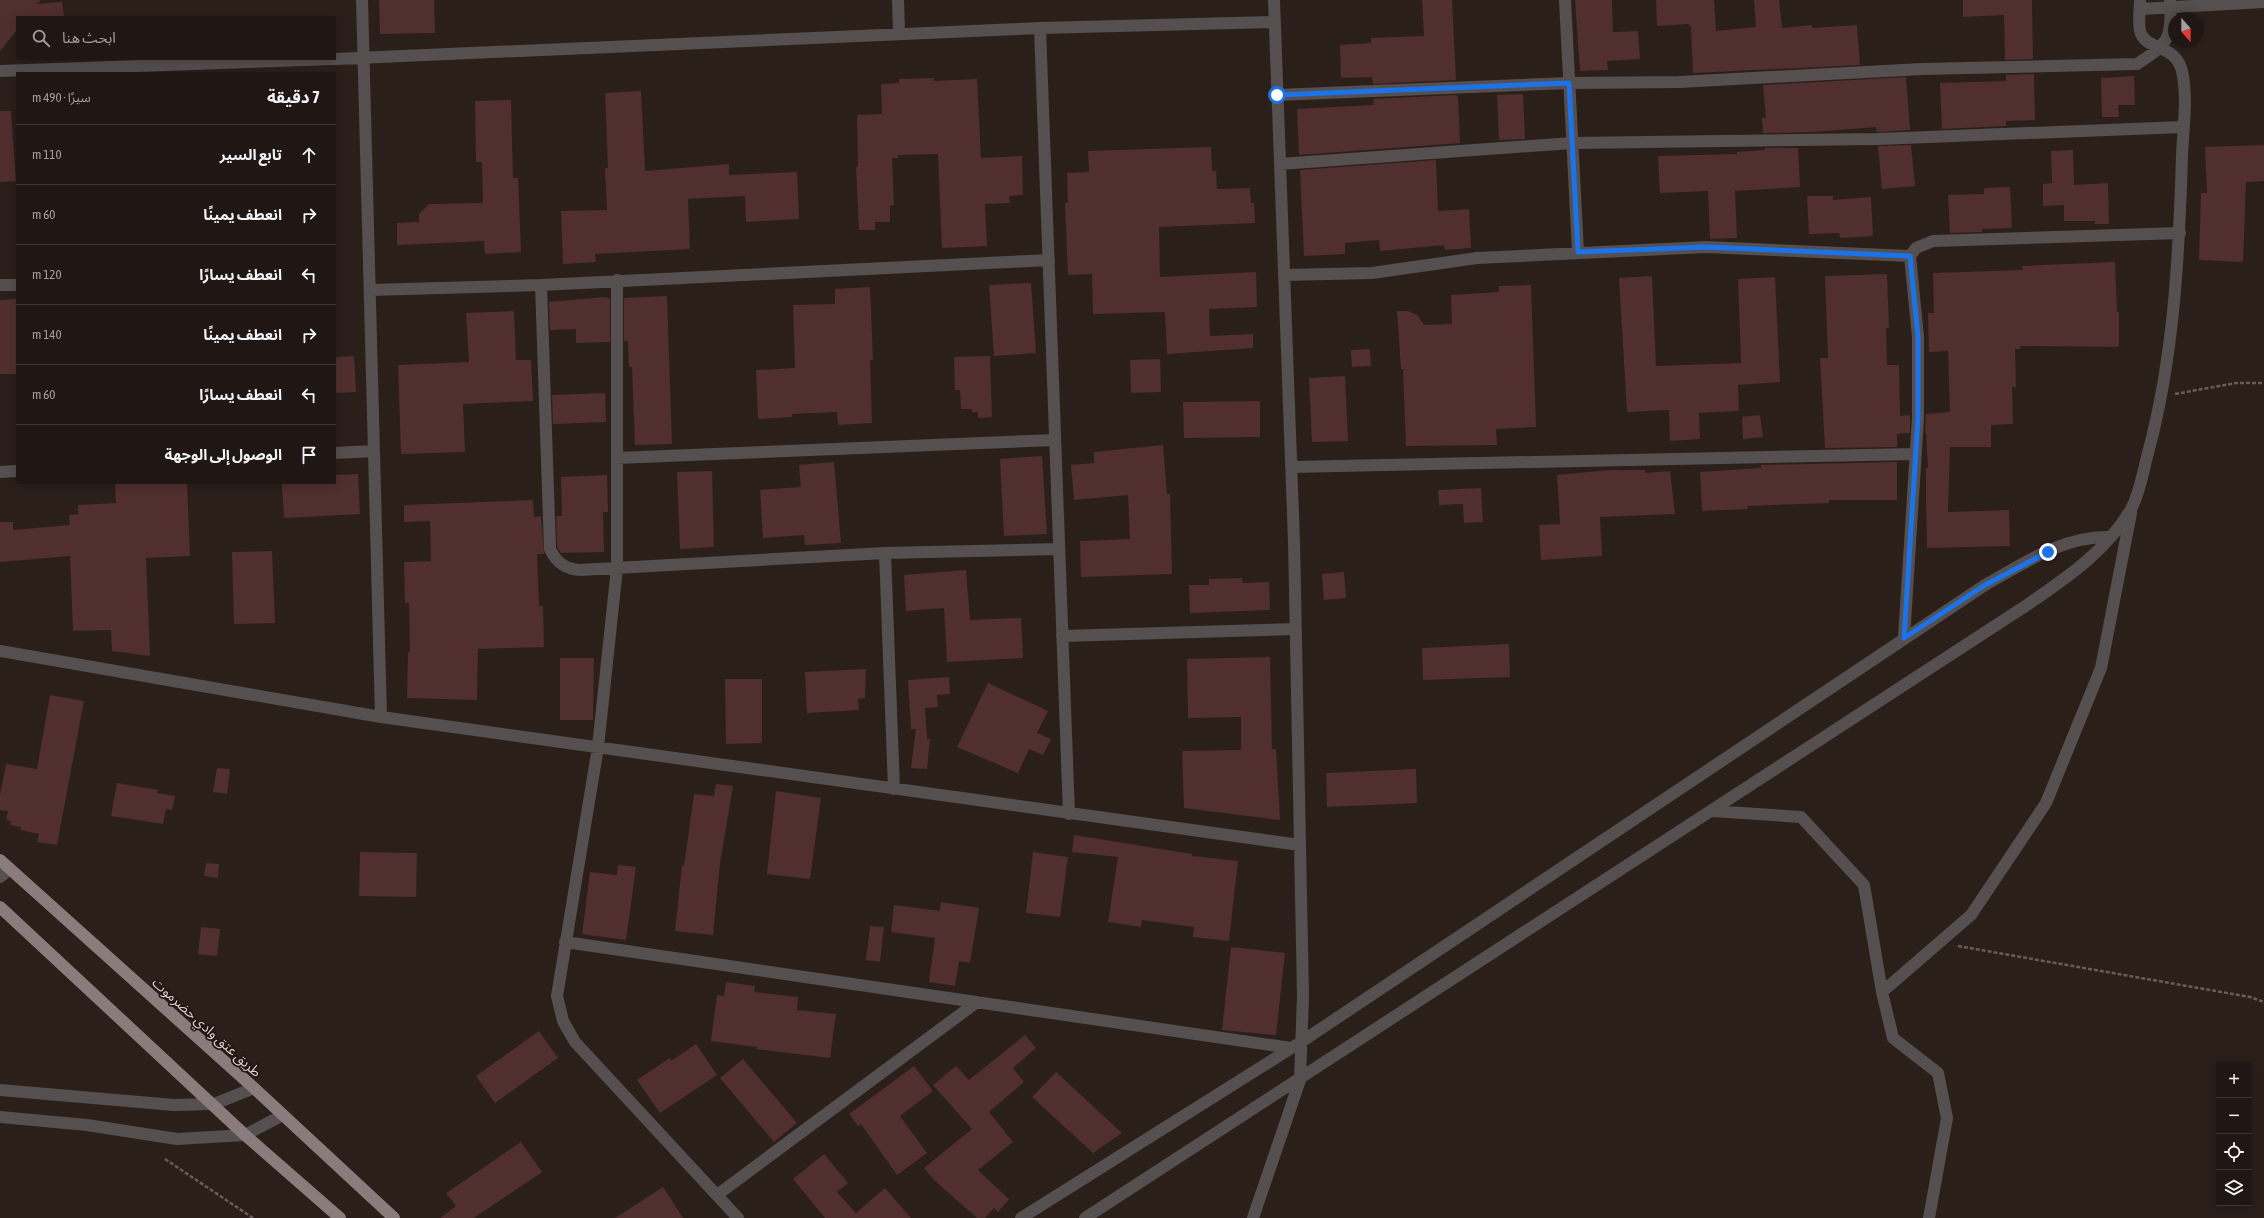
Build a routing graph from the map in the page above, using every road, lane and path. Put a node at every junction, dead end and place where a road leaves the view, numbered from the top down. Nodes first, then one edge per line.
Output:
1 (362, 0) edge
2 (898, 0) edge
3 (1274, 0) edge
4 (1565, 0) edge
5 (2264, 2) edge
6 (2170, 3) edge
7 (2140, 4) edge
8 (1274, 22) junction
9 (1040, 28) junction
10 (899, 34) junction
11 (2161, 49) junction
12 (364, 58) junction
13 (336, 59) edge
14 (317, 60) edge
15 (165, 69) edge
16 (0, 71) edge
17 (1569, 83) junction
18 (1277, 95) junction
19 (2183, 127) junction
20 (1572, 143) junction
21 (1280, 164) junction
22 (2180, 233) junction
23 (1578, 252) junction
24 (1910, 256) junction
25 (1050, 260) junction
26 (1284, 275) junction
27 (617, 280) junction
28 (16, 284) edge
29 (0, 285) edge
30 (541, 285) junction
31 (370, 290) junction
32 (2264, 383) edge
33 (2161, 397) junction
34 (1055, 440) junction
35 (374, 451) junction
36 (336, 453) edge
37 (1916, 454) junction
38 (617, 458) junction
39 (1291, 467) junction
40 (16, 471) edge
41 (0, 472) edge
42 (2132, 508) junction
43 (2111, 537) junction
44 (1059, 549) junction
45 (885, 553) junction
46 (617, 568) junction
47 (1296, 629) junction
48 (1062, 636) junction
49 (1904, 638) junction
50 (0, 651) edge
51 (380, 717) junction
52 (598, 747) junction
53 (894, 789) junction
54 (1712, 811) junction
55 (1069, 814) junction
56 (1300, 845) junction
57 (0, 860) edge
58 (10, 869) junction
59 (0, 877) edge
60 (0, 907) edge
61 (565, 942) junction
62 (1939, 943) junction
63 (1882, 992) junction
64 (977, 1002) junction
65 (2264, 1002) edge
66 (1301, 1042) junction
67 (1291, 1048) junction
68 (1300, 1080) junction
69 (254, 1088) junction
70 (0, 1090) edge
71 (214, 1104) junction
72 (281, 1116) junction
73 (0, 1117) edge
74 (245, 1134) junction
75 (165, 1159) dead end
76 (717, 1195) junction
77 (253, 1218) edge
78 (340, 1218) edge
79 (394, 1218) edge
80 (738, 1218) edge
81 (1021, 1218) edge
82 (1085, 1218) edge
83 (1252, 1218) edge
84 (1929, 1218) edge

1 - 12 street
2 - 10 street
3 - 8 street
4 - 17 street
5 - 6 street
6 - 7 street
6 - 11 street
7 - 11 street
8 - 9 street
8 - 18 street
9 - 10 street
9 - 25 street
10 - 12 street
11 - 17 street
11 - 19 street
12 - 13 street
12 - 31 street
14 - 15 street
15 - 16 street
17 - 18 street
17 - 20 street
18 - 21 street
19 - 20 street
19 - 22 street
20 - 21 street
20 - 23 street
21 - 26 street
22 - 24 street
22 - 33 street
23 - 24 street
23 - 26 street
24 - 37 street
25 - 27 street
25 - 34 street
26 - 39 street
27 - 30 street
27 - 38 street
28 - 29 street
30 - 31 street
30 - 46 street
31 - 35 street
32 - 33 path
33 - 42 street
34 - 38 street
34 - 44 street
35 - 36 street
35 - 51 street
37 - 39 street
37 - 49 street
38 - 46 street
39 - 47 street
40 - 41 street
42 - 43 street
42 - 62 street
43 - 49 street
43 - 54 street
44 - 45 street
44 - 48 street
45 - 46 street
45 - 53 street
46 - 52 street
47 - 48 street
47 - 56 street
48 - 55 street
49 - 66 street
50 - 51 street
51 - 52 street
52 - 53 street
52 - 61 street
53 - 55 street
54 - 63 street
54 - 68 street
55 - 56 street
56 - 66 street
57 - 58 main road, طريق عتق وادي حضرموت
58 - 59 street
58 - 69 main road, طريق عتق وادي حضرموت
60 - 71 main road
61 - 64 street
61 - 76 street
62 - 63 street
62 - 65 path
63 - 84 street
64 - 67 street
64 - 76 street
66 - 67 street
66 - 68 street
67 - 81 street
68 - 82 street
68 - 83 street
69 - 71 street
69 - 72 main road, طريق عتق وادي حضرموت
70 - 71 street
71 - 74 main road
72 - 74 street
72 - 79 main road, طريق عتق وادي حضرموت
73 - 74 street
74 - 78 main road
75 - 77 path
76 - 80 street

